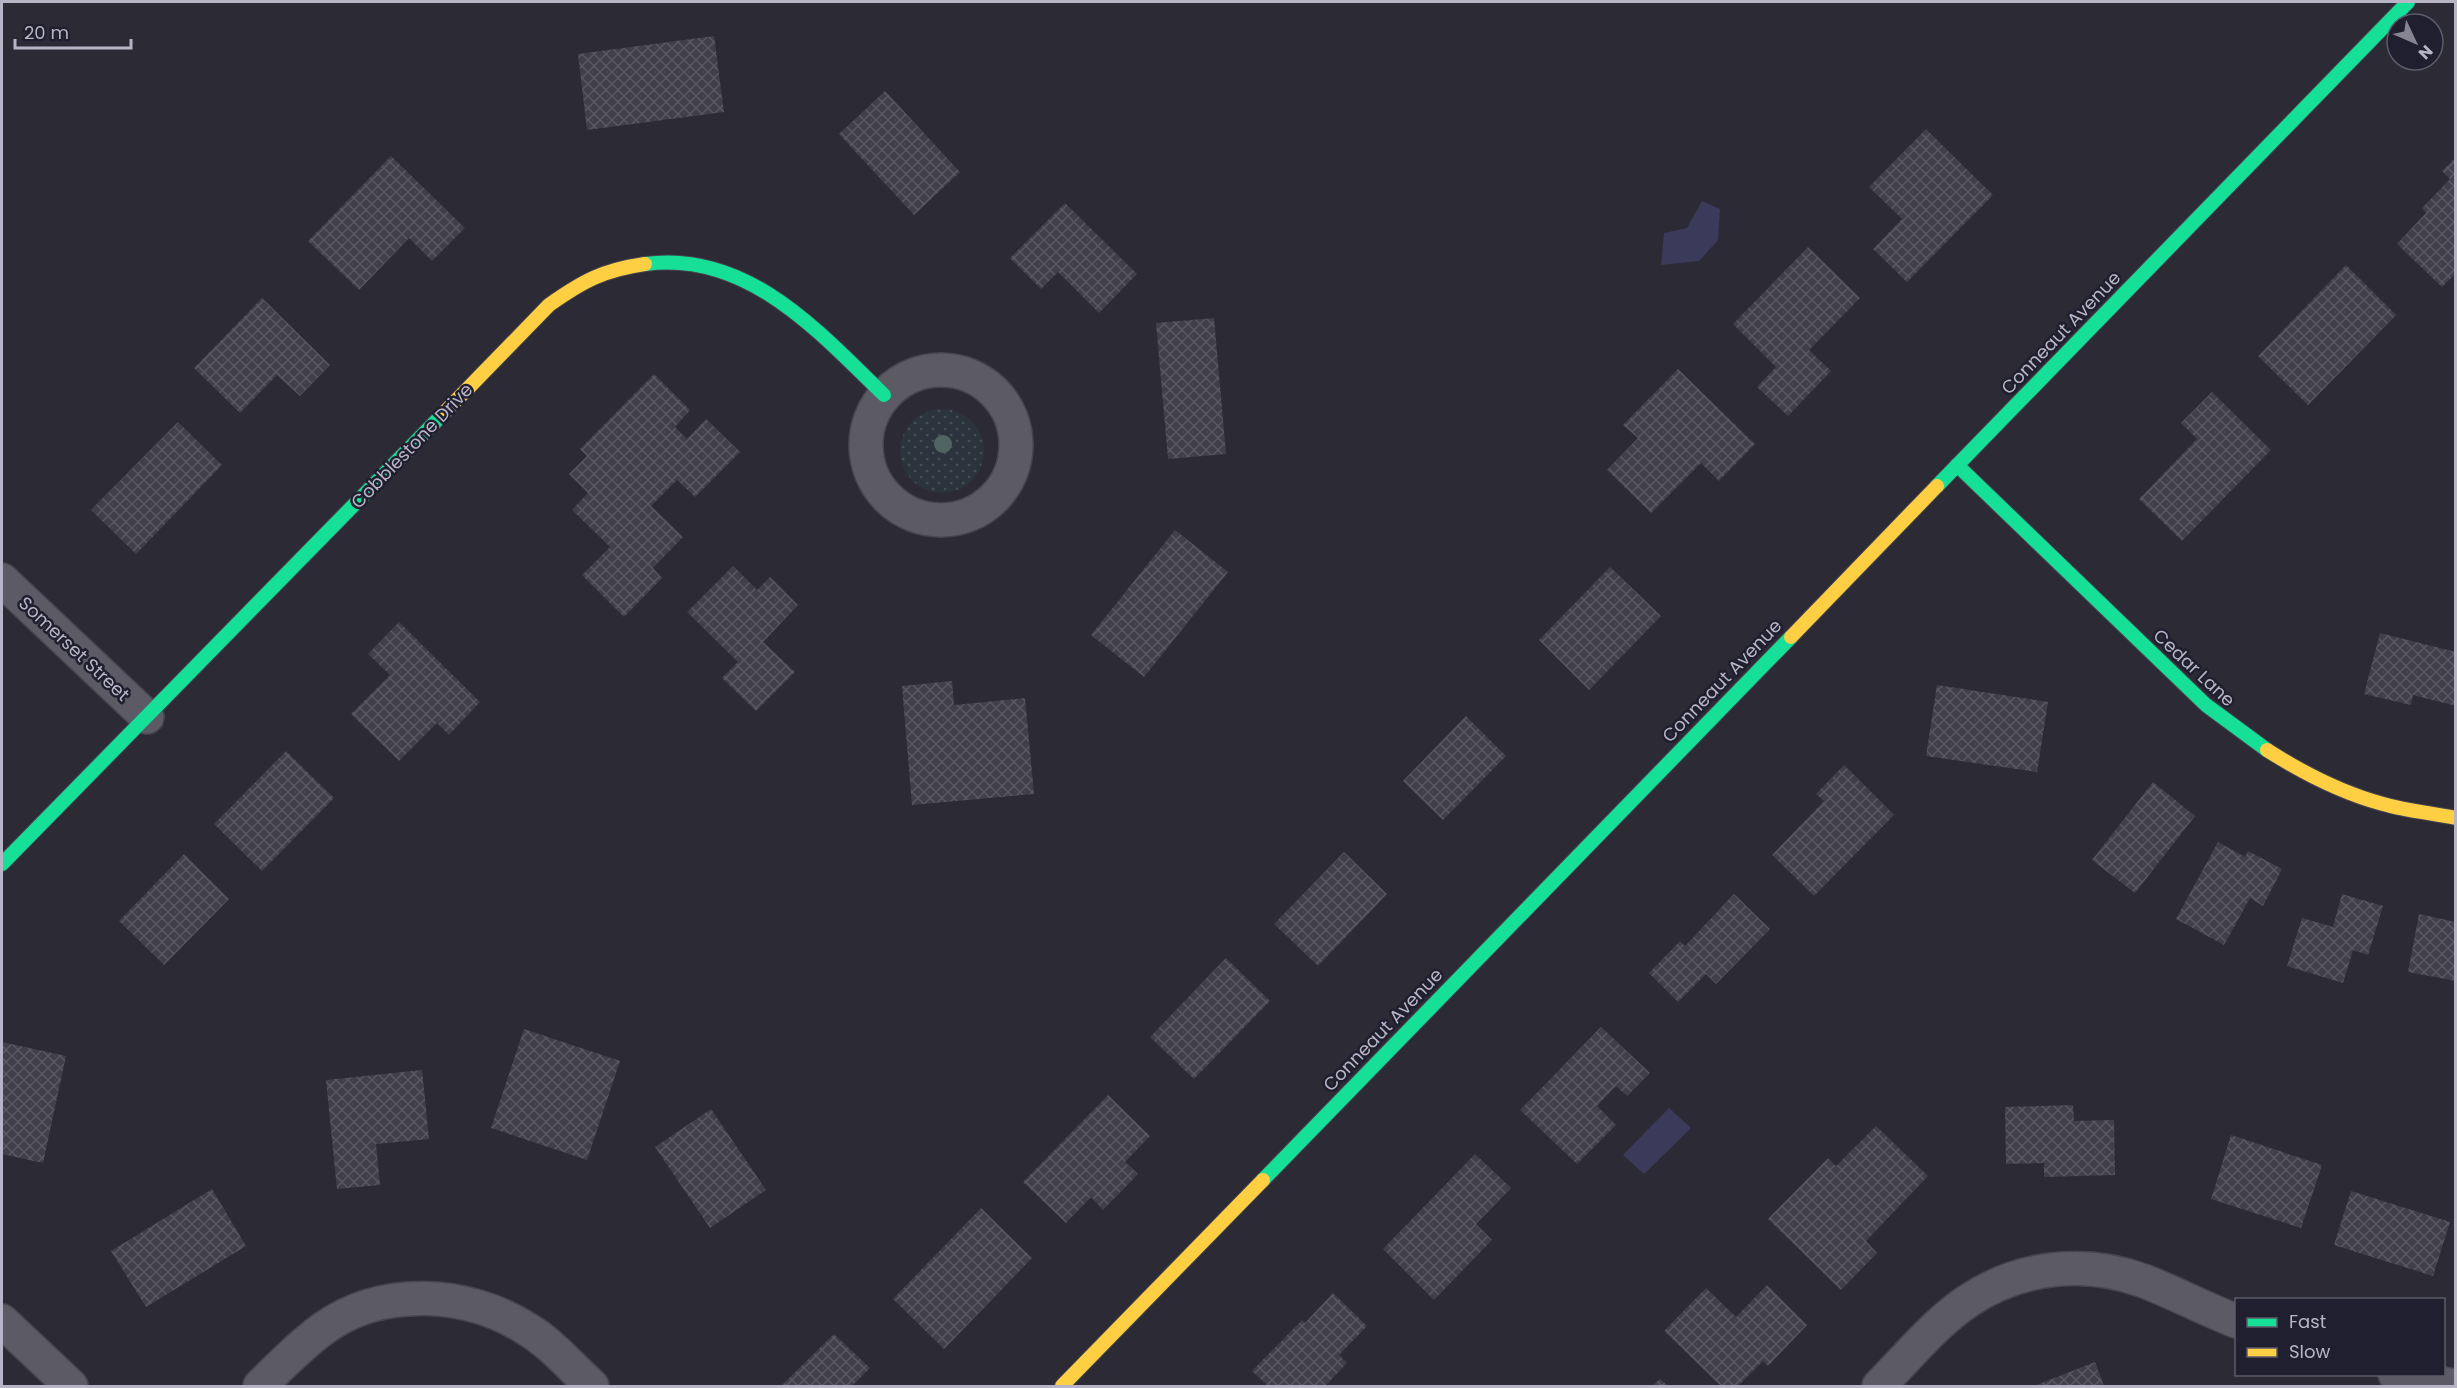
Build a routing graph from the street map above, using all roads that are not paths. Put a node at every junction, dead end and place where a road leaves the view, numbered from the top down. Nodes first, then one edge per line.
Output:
1 (2408, 2) edge
2 (884, 395) junction
3 (1957, 465) junction
4 (2, 580) edge
5 (147, 717) junction
6 (2456, 818) edge
7 (2, 864) edge
8 (2, 1321) edge
9 (2235, 1321) edge
10 (2405, 1376) edge
11 (71, 1386) edge
12 (260, 1386) edge
13 (592, 1386) edge
14 (1062, 1386) edge
15 (1879, 1386) edge
16 (2454, 1386) edge

1 - 3 street, Conneaut Avenue
2 - 2 street
2 - 5 street, Cobblestone Drive
3 - 6 street, Cedar Lane
3 - 14 street, Conneaut Avenue
4 - 5 street, Somerset Street
5 - 7 street, Cobblestone Drive
8 - 11 street
9 - 15 street
10 - 16 street
12 - 13 street

